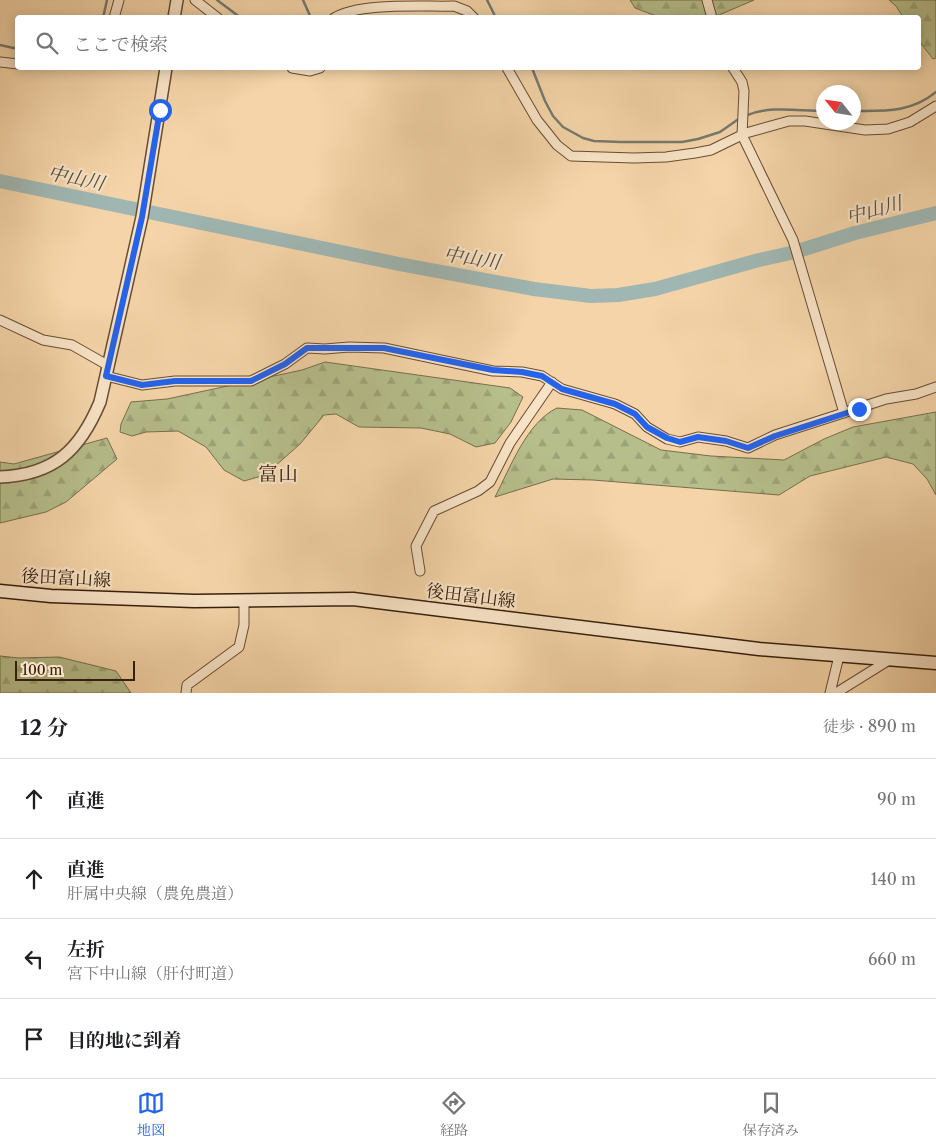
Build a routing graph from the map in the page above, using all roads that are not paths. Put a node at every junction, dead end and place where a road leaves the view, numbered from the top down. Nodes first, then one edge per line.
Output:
1 (119, 0) edge
2 (177, 0) edge
3 (195, 0) edge
4 (707, 0) edge
5 (115, 15) edge
6 (174, 15) edge
7 (214, 15) edge
8 (341, 15) edge
9 (471, 15) edge
10 (711, 15) edge
11 (0, 62) edge
12 (15, 64) edge
13 (166, 70) edge
14 (508, 70) edge
15 (734, 70) edge
16 (936, 106) edge
17 (742, 135) junction
18 (0, 320) edge
19 (107, 371) junction
20 (552, 382) junction
21 (936, 387) edge
22 (844, 413) junction
23 (0, 477) edge
24 (420, 572) dead end
25 (0, 591) edge
26 (244, 600) junction
27 (839, 656) junction
28 (889, 660) junction
29 (936, 663) edge
30 (186, 693) edge
31 (830, 693) edge
32 (836, 693) edge

1 - 5 street
2 - 6 street
3 - 7 street
4 - 10 street
8 - 9 street
11 - 12 street
13 - 19 street
14 - 17 street
15 - 17 street
16 - 17 street
17 - 22 street
18 - 19 street
19 - 20 street
19 - 23 street
20 - 22 street
20 - 24 street
21 - 22 street
25 - 26 main road, 後田富山線
26 - 27 main road, 後田富山線
26 - 30 street
27 - 28 main road, 後田富山線
27 - 31 street
28 - 29 main road, 後田富山線
28 - 32 street

